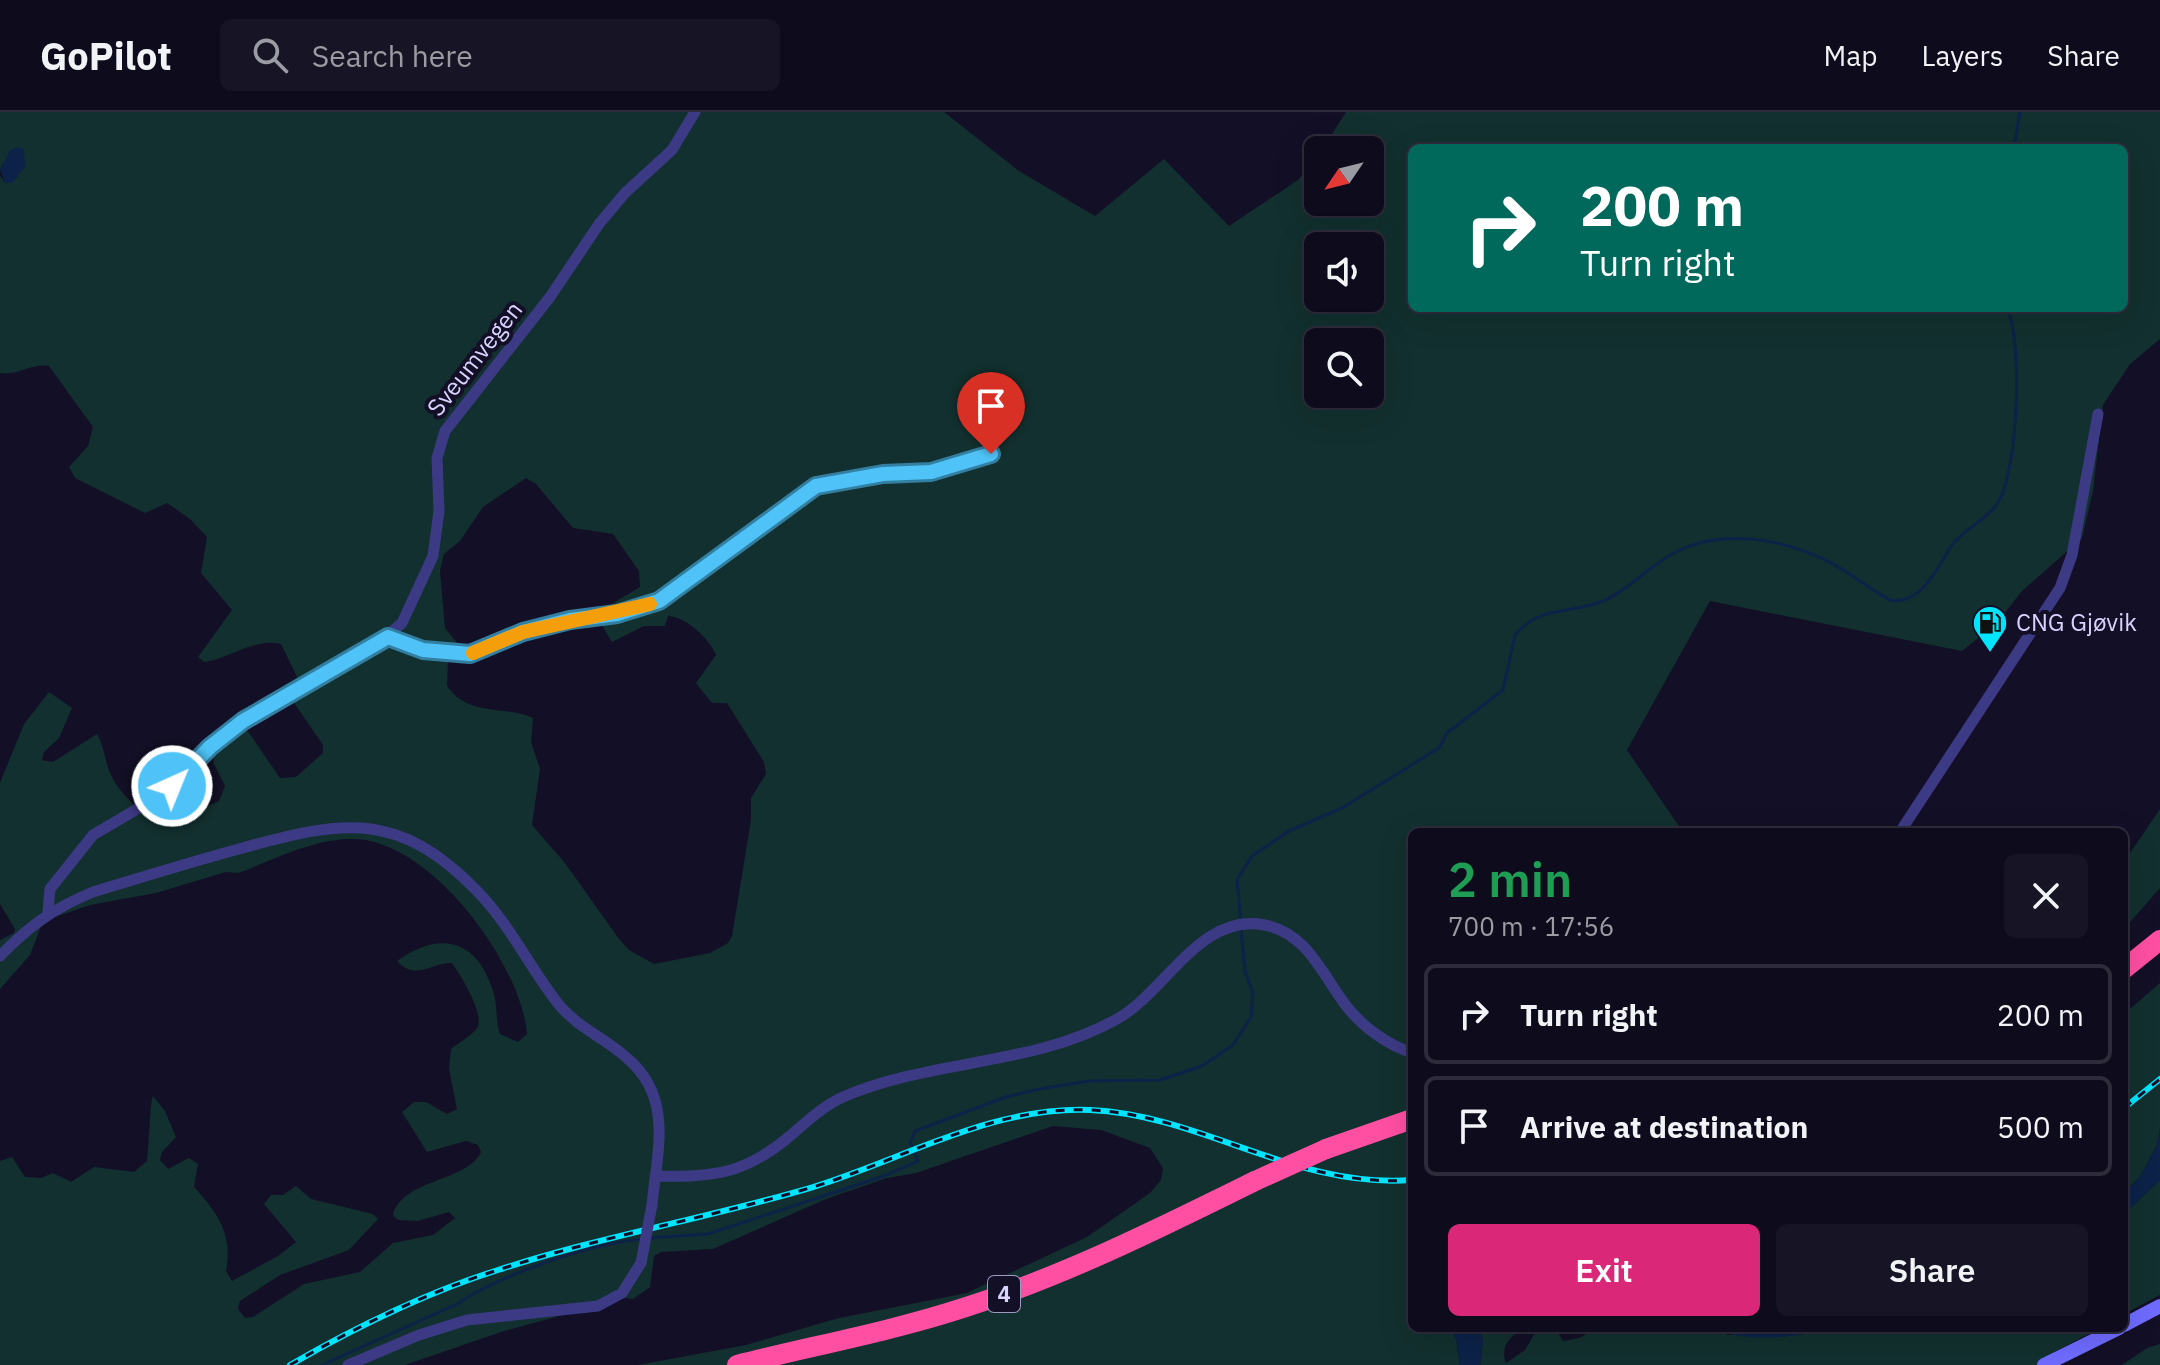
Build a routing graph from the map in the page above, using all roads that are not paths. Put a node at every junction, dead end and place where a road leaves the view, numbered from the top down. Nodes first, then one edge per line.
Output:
1 (695, 112) edge
2 (2098, 414) dead end
3 (991, 454) dead end
4 (388, 637) junction
5 (1903, 828) edge
6 (48, 912) junction
7 (2160, 940) edge
8 (2160, 952) edge
9 (0, 956) edge
10 (2128, 966) edge
11 (2128, 978) edge
12 (1408, 1051) edge
13 (1408, 1121) edge
14 (1408, 1129) edge
15 (1331, 1152) junction
16 (655, 1176) junction
17 (1261, 1183) junction
18 (2160, 1306) edge
19 (2128, 1323) edge
20 (2111, 1332) edge
21 (348, 1365) edge
22 (737, 1365) edge
23 (771, 1365) edge
24 (2044, 1365) edge

1 - 4 street, Sveumvegen
2 - 5 street
3 - 4 street
4 - 6 street, Sveumvegen
6 - 9 street, Sveumvegen
6 - 16 street
7 - 10 highway
8 - 11 highway
12 - 16 street
13 - 15 highway, 4
14 - 15 highway, 4
15 - 17 highway, 4
16 - 21 street, bridge
17 - 22 highway, 4
17 - 23 highway, 4
18 - 19 main road
20 - 24 main road

